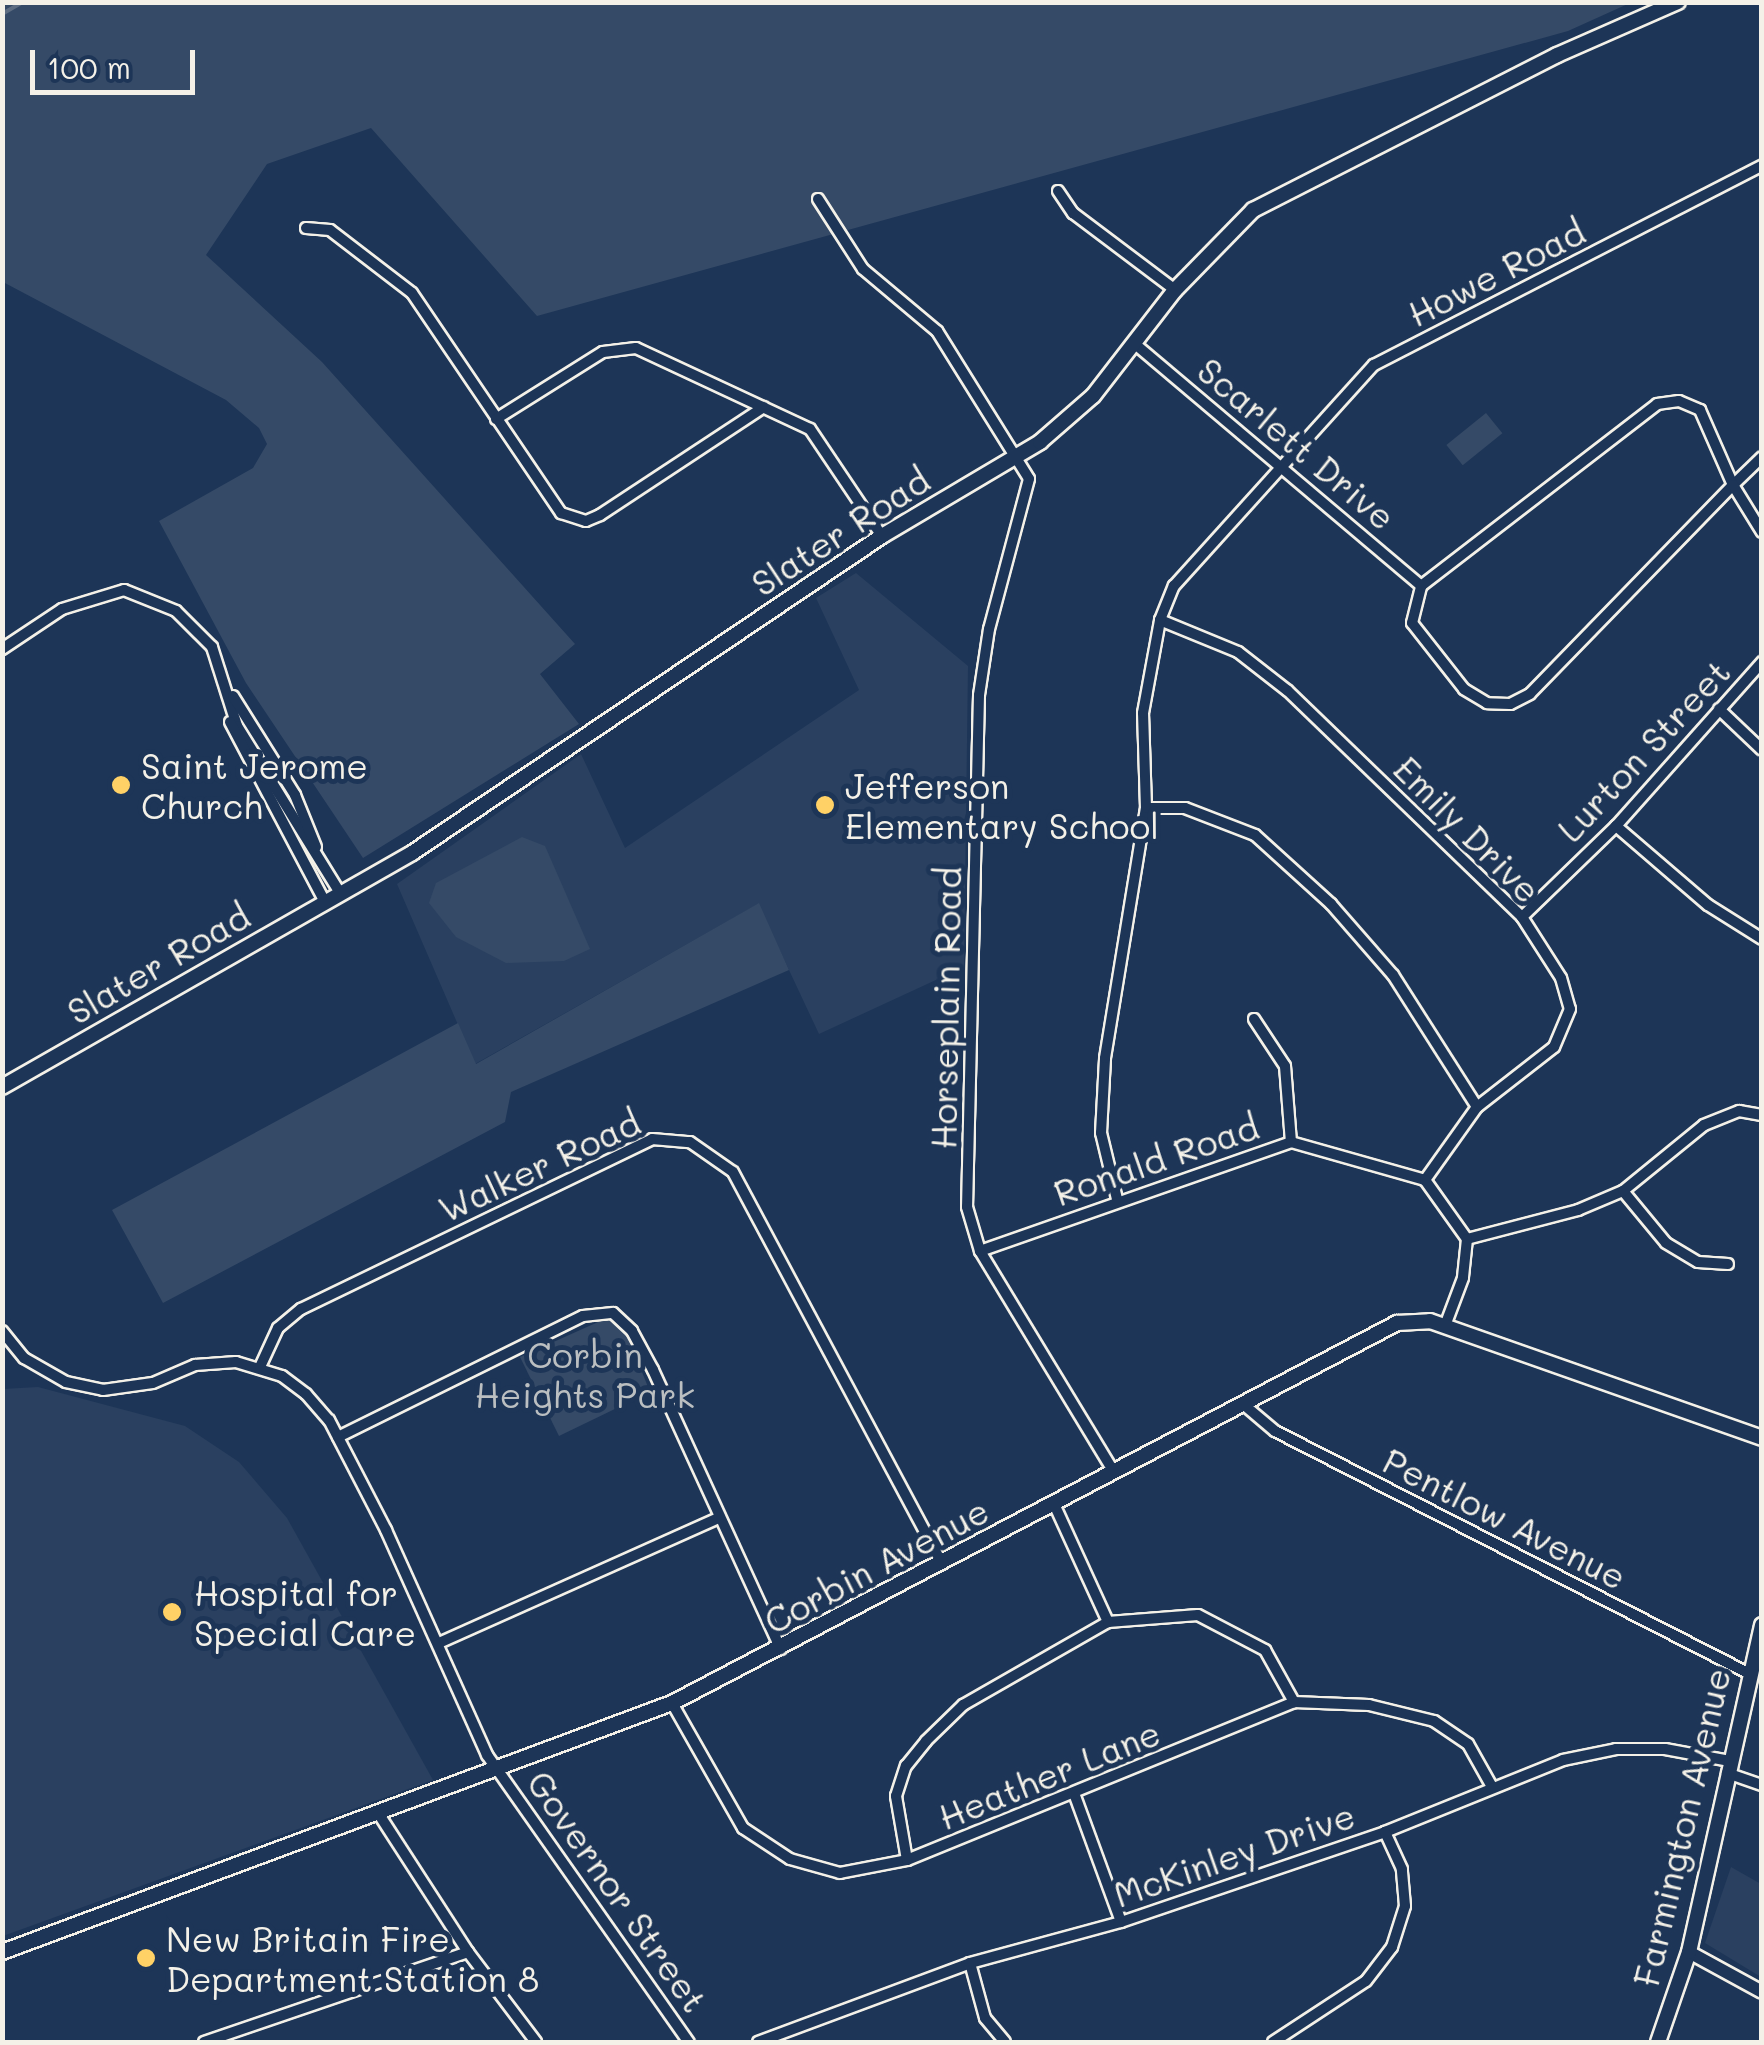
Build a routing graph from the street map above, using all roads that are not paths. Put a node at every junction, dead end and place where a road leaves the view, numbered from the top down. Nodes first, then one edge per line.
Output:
1 (1678, 2) edge
2 (1762, 166) edge
3 (1058, 191) dead end
4 (818, 199) dead end
5 (306, 228) dead end
6 (1175, 290) junction
7 (1135, 344) junction
8 (764, 407) junction
9 (496, 419) junction
10 (1017, 456) junction
11 (1762, 457) edge
12 (1284, 465) junction
13 (1733, 485) junction
14 (1762, 532) edge
15 (882, 536) junction
16 (1421, 586) junction
17 (1160, 620) junction
18 (2, 648) edge
19 (1762, 662) edge
20 (226, 687) junction
21 (1719, 710) junction
22 (1762, 750) edge
23 (1146, 808) junction
24 (1616, 826) junction
25 (340, 894) junction
26 (325, 902) junction
27 (1522, 916) junction
28 (1762, 938) edge
29 (1254, 1019) dead end
30 (2, 1087) edge
31 (1477, 1107) junction
32 (1762, 1115) edge
33 (1291, 1142) junction
34 (1426, 1180) junction
35 (1622, 1191) junction
36 (1117, 1199) junction
37 (1468, 1239) junction
38 (980, 1252) junction
39 (1728, 1264) dead end
40 (1445, 1326) junction
41 (2, 1331) edge
42 (260, 1367) junction
43 (1243, 1404) junction
44 (338, 1438) junction
45 (1762, 1438) edge
46 (1114, 1472) junction
47 (1054, 1504) junction
48 (719, 1518) junction
49 (942, 1564) junction
50 (1108, 1622) junction
51 (1762, 1625) edge
52 (439, 1643) junction
53 (781, 1650) junction
54 (1748, 1673) junction
55 (1294, 1702) junction
56 (672, 1704) junction
57 (1728, 1767) junction
58 (501, 1772) junction
59 (1491, 1784) junction
60 (1762, 1785) edge
61 (1075, 1796) junction
62 (380, 1816) junction
63 (1384, 1832) junction
64 (907, 1860) junction
65 (1121, 1922) junction
66 (2, 1952) edge
67 (468, 1952) junction
68 (1689, 1952) junction
69 (970, 1963) junction
70 (1762, 1992) edge
71 (204, 2042) edge
72 (536, 2042) edge
73 (690, 2042) edge
74 (758, 2042) edge
75 (1005, 2042) edge
76 (1274, 2042) edge
77 (1658, 2042) edge

1 - 6 main road, Slater Road
2 - 12 street, Howe Road
3 - 6 street
4 - 10 street
5 - 9 street
6 - 7 main road, Slater Road
7 - 10 main road, Slater Road
7 - 12 street, Scarlett Drive
8 - 9 street
8 - 9 street
8 - 15 street
10 - 15 main road, Slater Road
10 - 38 street, Horseplain Road
11 - 13 street
12 - 16 street, Scarlett Drive
12 - 17 street, Howe Road
13 - 14 street
13 - 16 street
13 - 16 street
15 - 25 main road, Slater Road
17 - 23 street, Howe Road
17 - 27 street, Emily Drive
18 - 20 street
19 - 21 street, Lurton Street
20 - 25 street
20 - 26 street
21 - 22 street
21 - 24 street, Lurton Street
23 - 31 street
23 - 36 street, Howe Road
24 - 27 street, Lurton Street
24 - 28 street
25 - 26 main road, Slater Road
26 - 30 main road, Slater Road
27 - 31 street, Emily Drive
29 - 33 street
31 - 34 street, Emily Drive
32 - 35 street
33 - 34 street, Ronald Road
33 - 36 street, Ronald Road
34 - 37 street
35 - 37 street
35 - 39 street
36 - 38 street, Ronald Road
37 - 40 street
38 - 46 street, Horseplain Road
40 - 43 main road, Corbin Avenue
40 - 45 main road, Corbin Avenue
41 - 42 street
42 - 44 street, Governor Street
42 - 49 street, Walker Road
43 - 46 main road, Corbin Avenue
43 - 54 street, Pentlow Avenue
44 - 48 street
44 - 52 street, Governor Street
46 - 47 main road, Corbin Avenue
47 - 49 main road, Corbin Avenue
47 - 50 street
48 - 52 street
48 - 53 street
49 - 53 main road, Corbin Avenue
50 - 55 street
50 - 64 street
51 - 54 main road, Farmington Avenue
52 - 58 street, Governor Street
53 - 56 main road, Corbin Avenue
54 - 57 main road, Farmington Avenue
55 - 59 street, Heather Lane
55 - 61 street, Heather Lane
56 - 58 main road, Corbin Avenue
56 - 64 street, Heather Lane
57 - 59 street, McKinley Drive
57 - 60 street, McKinley Drive
57 - 68 main road, Farmington Avenue
58 - 62 main road, Corbin Avenue
58 - 73 street, Governor Street
59 - 63 street, McKinley Drive
61 - 64 street, Heather Lane
61 - 65 street
62 - 66 main road, Corbin Avenue
62 - 67 street
63 - 65 street, McKinley Drive
63 - 76 street
65 - 69 street, McKinley Drive
67 - 71 street
67 - 72 street
68 - 70 street
68 - 77 main road, Farmington Avenue
69 - 74 street, McKinley Drive
69 - 75 street

